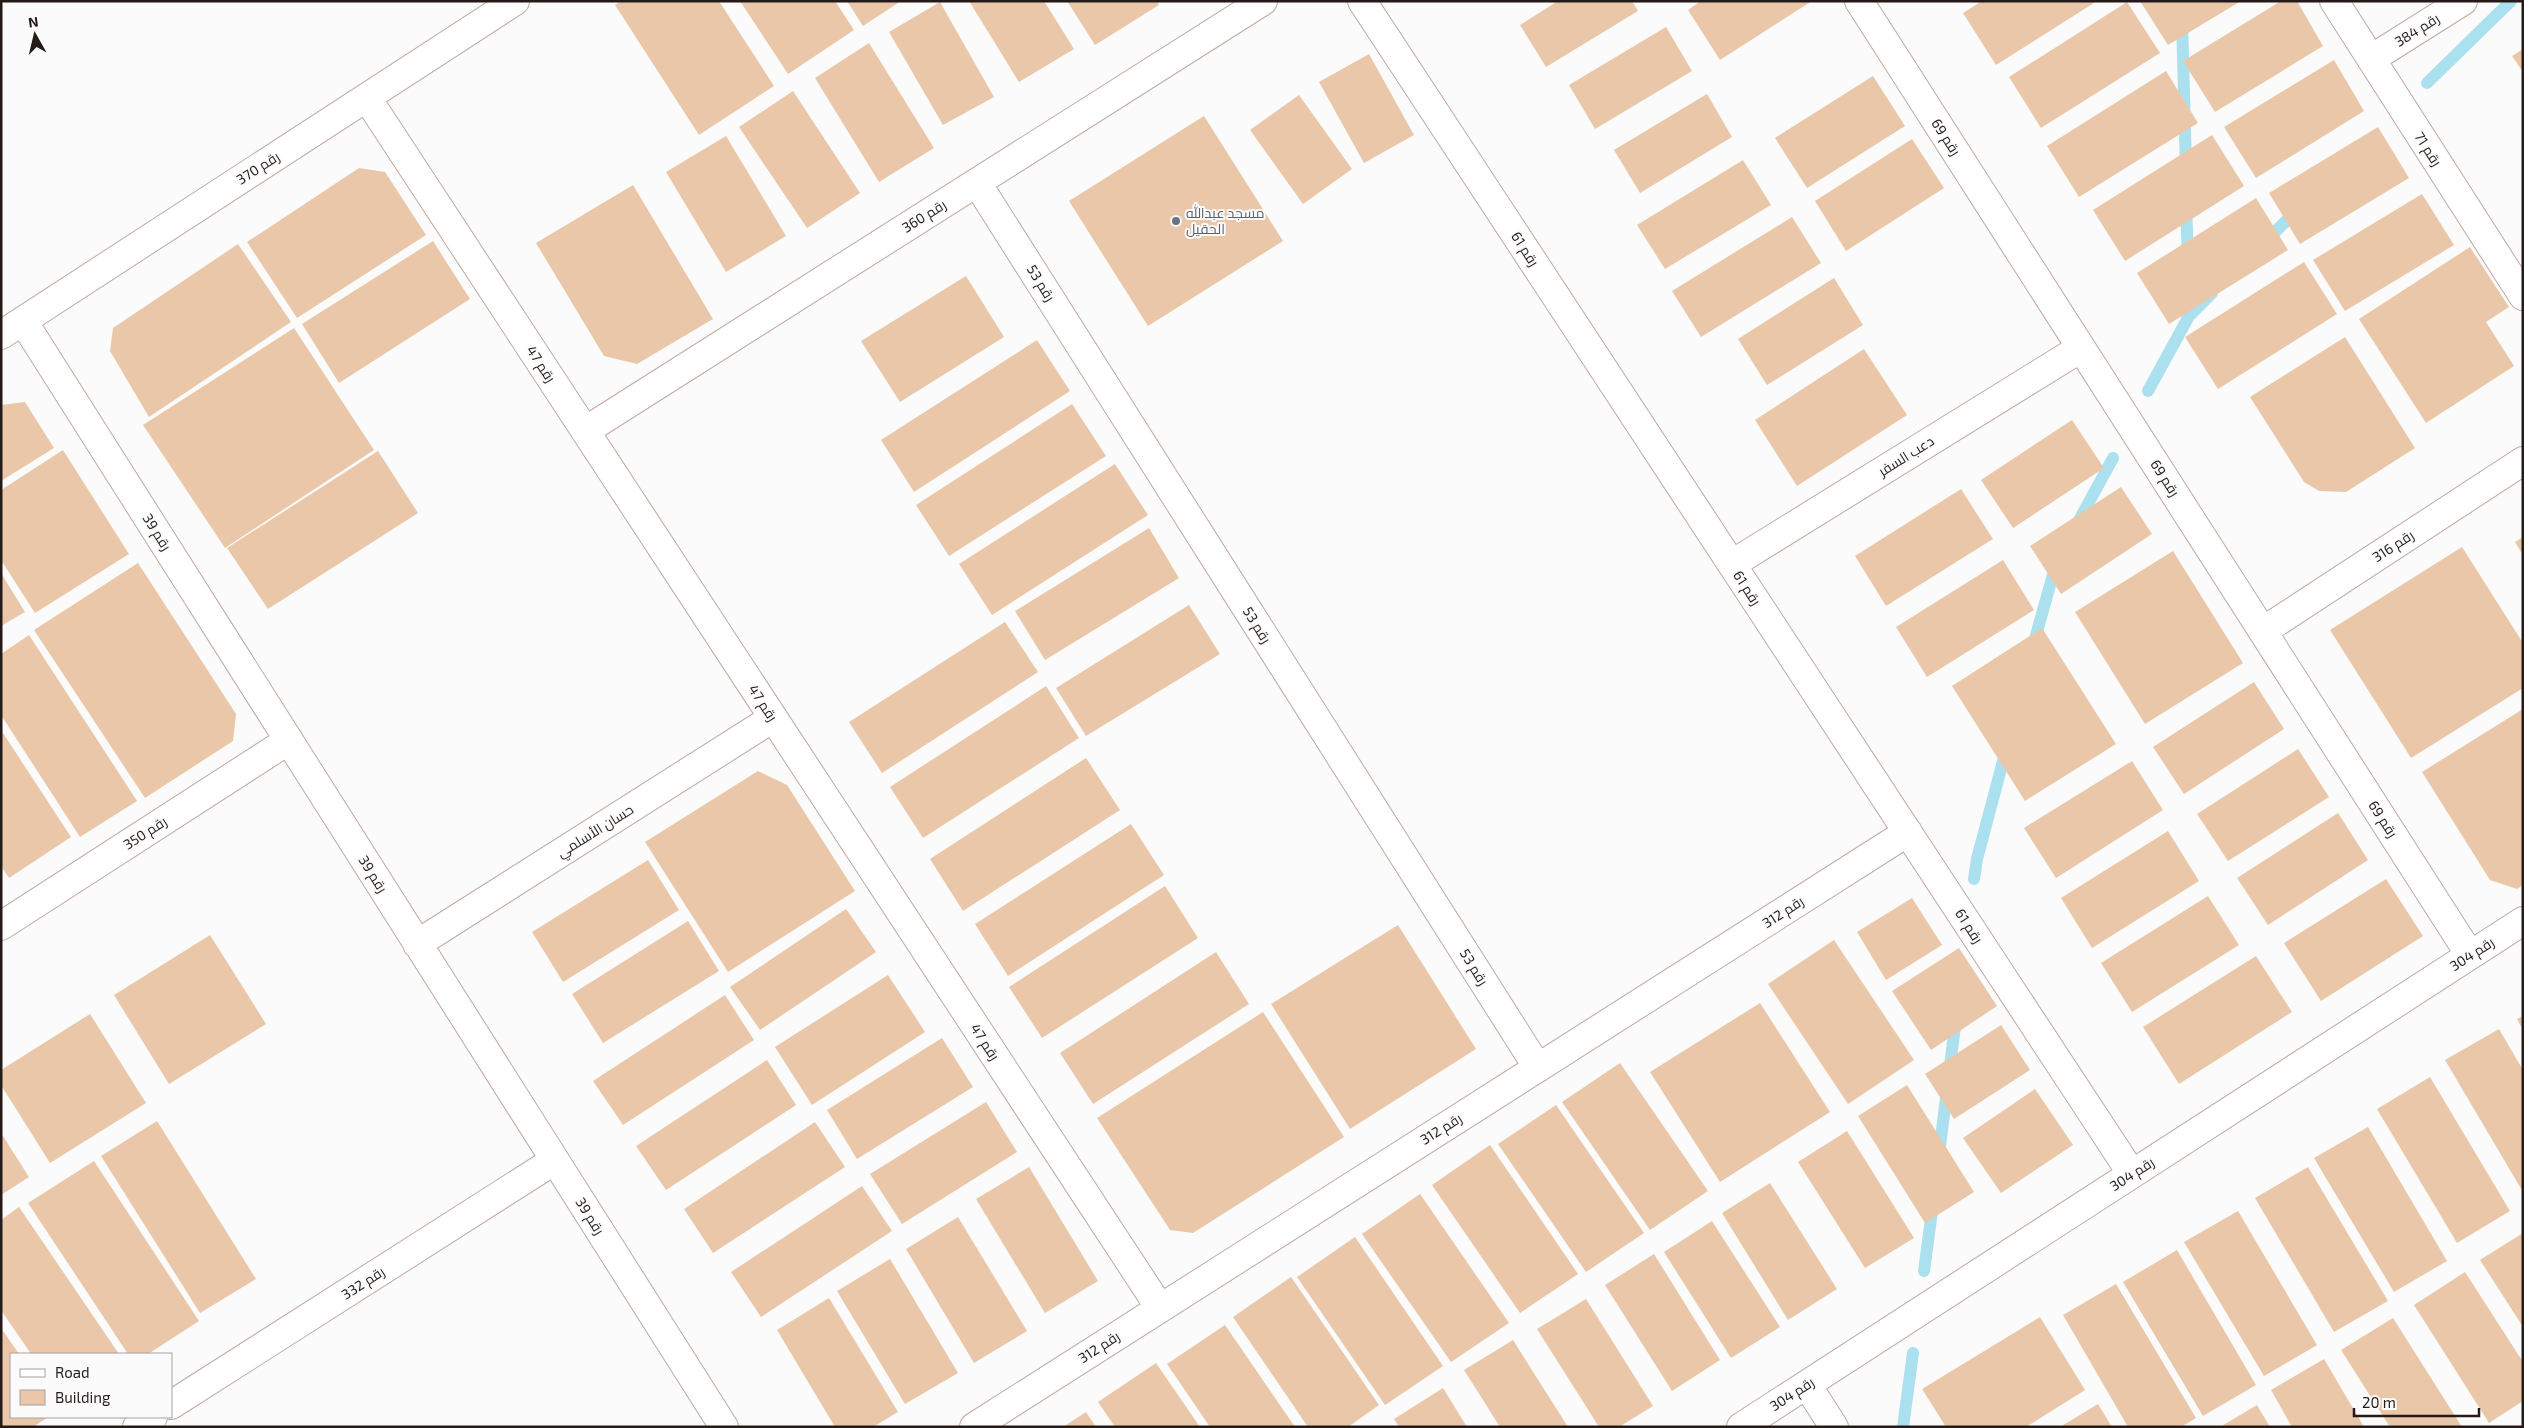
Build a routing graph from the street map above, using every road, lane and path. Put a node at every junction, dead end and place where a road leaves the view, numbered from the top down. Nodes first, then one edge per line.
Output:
1 (515, 1) edge
2 (1263, 1) edge
3 (1362, 1) edge
4 (1859, 1) edge
5 (2334, 1) edge
6 (2463, 1) edge
7 (2371, 59) junction
8 (366, 98) junction
9 (977, 182) junction
10 (2523, 296) edge
11 (12, 328) edge
12 (2081, 348) junction
13 (585, 431) junction
14 (2523, 461) edge
15 (1732, 564) junction
16 (2263, 631) junction
17 (773, 718) junction
18 (289, 740) junction
19 (1908, 832) junction
20 (2523, 921) edge
21 (1, 926) edge
22 (418, 944) junction
23 (2470, 955) junction
24 (1538, 1068) junction
25 (555, 1160) junction
26 (2132, 1174) junction
27 (1160, 1308) junction
28 (1806, 1385) junction
29 (172, 1404) edge
30 (151, 1418) edge
31 (137, 1427) edge
32 (724, 1427) edge
33 (974, 1427) edge
34 (1741, 1427) edge
35 (1834, 1427) edge

1 - 8 street, رقم 370
2 - 9 street, رقم 360
3 - 15 street, رقم 61
4 - 12 street, رقم 69
5 - 7 street, رقم 71
6 - 7 street, رقم 384
7 - 10 street, رقم 71
8 - 11 street, رقم 370
8 - 13 street, رقم 47
9 - 13 street, رقم 360
9 - 24 street, رقم 53
11 - 18 street, رقم 39
12 - 15 street, دعب السفر
12 - 16 street, رقم 69
13 - 17 street, رقم 47
14 - 16 street, رقم 316
15 - 19 street, رقم 61
16 - 23 street, رقم 69
17 - 22 street, حسان الأسلمي
17 - 27 street, رقم 47
18 - 21 street, رقم 350
18 - 22 street, رقم 39
19 - 24 street, رقم 312
19 - 26 street, رقم 61
20 - 23 street, رقم 304
22 - 25 street, رقم 39
23 - 26 street, رقم 304
24 - 27 street, رقم 312
25 - 29 street, رقم 332
25 - 32 street, رقم 39
26 - 28 street, رقم 304
27 - 33 street, رقم 312
28 - 34 street, رقم 304
28 - 35 street
30 - 31 street

